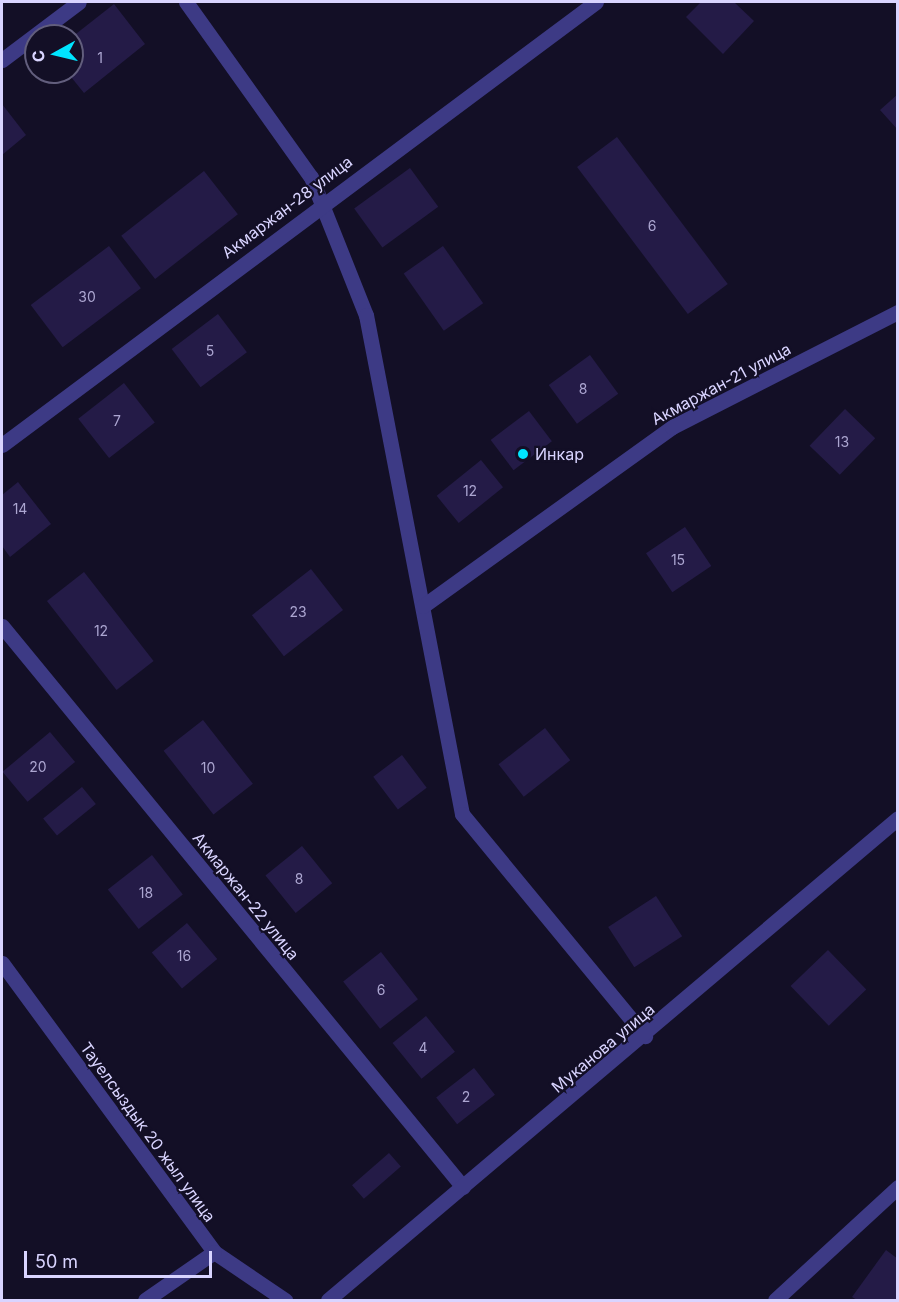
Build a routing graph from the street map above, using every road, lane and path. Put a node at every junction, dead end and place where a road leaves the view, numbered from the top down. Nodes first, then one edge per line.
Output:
1 (79, 2) edge
2 (186, 2) edge
3 (596, 2) edge
4 (2, 60) edge
5 (322, 203) junction
6 (897, 312) edge
7 (2, 445) edge
8 (423, 606) junction
9 (2, 626) edge
10 (897, 818) edge
11 (2, 963) edge
12 (645, 1036) junction
13 (464, 1187) junction
14 (894, 1194) edge
15 (214, 1252) junction
16 (145, 1300) edge
17 (285, 1300) edge
18 (328, 1300) edge
19 (775, 1300) edge

1 - 4 street
2 - 5 street
3 - 5 street, Акмаржан-28 улица
5 - 7 street, Акмаржан-28 улица
5 - 8 street
6 - 8 street, Акмаржан-21 улица
8 - 12 street
9 - 13 street, Акмаржан-22 улица
10 - 12 street, Муканова улица
11 - 15 street, Тауелсыздык 20 жыл улица
12 - 13 street, Муканова улица
13 - 18 street, Муканова улица
14 - 19 street
15 - 16 street
15 - 17 street, Тауелсыздык 20 жыл улица

